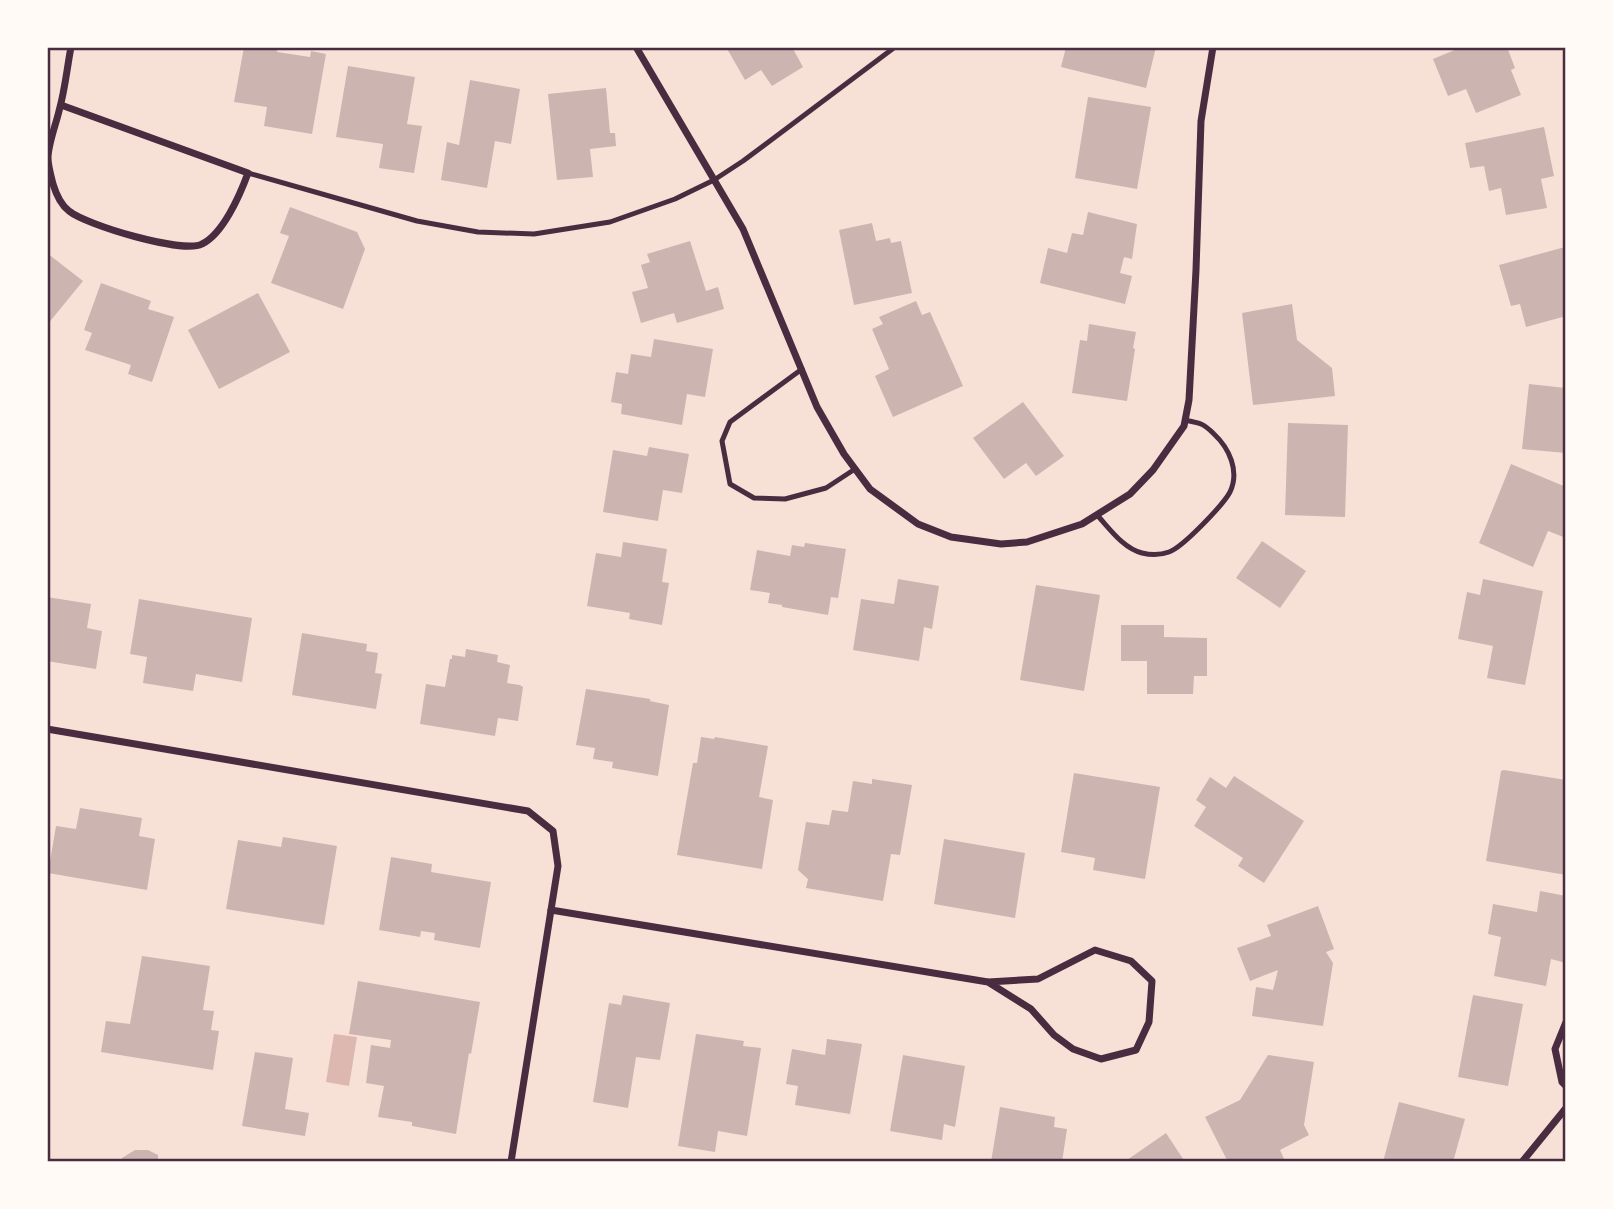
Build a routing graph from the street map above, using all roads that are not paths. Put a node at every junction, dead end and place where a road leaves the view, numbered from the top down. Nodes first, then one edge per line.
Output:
1 (71, 47) edge
2 (636, 47) edge
3 (895, 47) edge
4 (1213, 47) edge
5 (61, 105) junction
6 (248, 173) junction
7 (715, 180) junction
8 (802, 369) junction
9 (1185, 420) junction
10 (855, 469) junction
11 (1097, 515) junction
12 (47, 729) edge
13 (551, 910) junction
14 (988, 982) junction
15 (1566, 1021) edge
16 (1566, 1086) edge
17 (1566, 1108) edge
18 (511, 1162) edge
19 (1522, 1162) edge

1 - 5 street
2 - 7 street
3 - 7 lane
4 - 9 street
5 - 6 street
5 - 6 street
6 - 7 lane
7 - 8 street
8 - 10 street
8 - 10 lane
9 - 11 street
9 - 11 lane
10 - 11 street
12 - 13 street
13 - 14 street
13 - 18 street
14 - 14 street
15 - 16 street
17 - 19 street

